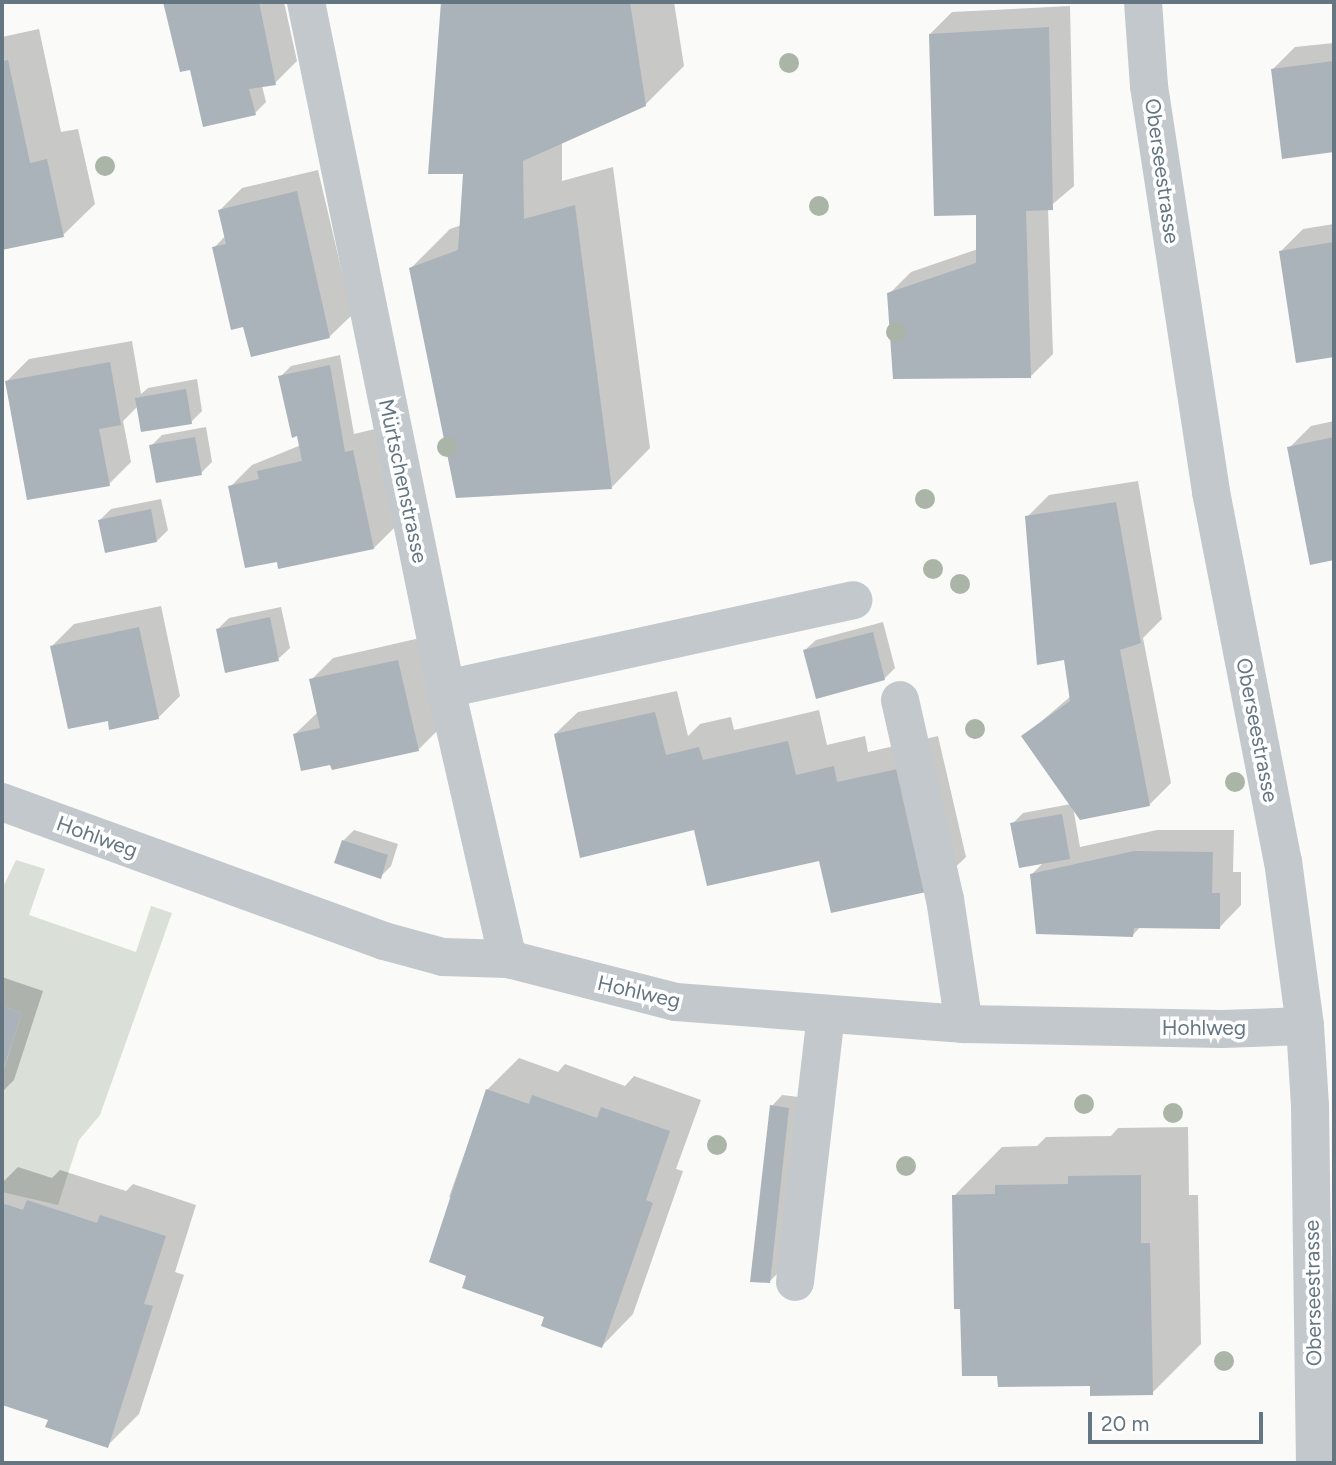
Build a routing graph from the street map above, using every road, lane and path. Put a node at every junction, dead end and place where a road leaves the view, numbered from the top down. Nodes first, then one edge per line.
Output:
1 (306, 2) edge
2 (1143, 2) edge
3 (853, 600) dead end
4 (446, 689) junction
5 (900, 700) dead end
6 (3, 807) edge
7 (509, 958) junction
8 (826, 1016) junction
9 (964, 1024) junction
10 (1305, 1026) junction
11 (795, 1282) dead end
12 (1315, 1463) edge

1 - 4 street, Mürtschenstrasse
2 - 10 street, Oberseestrasse
3 - 4 street
4 - 7 street, Mürtschenstrasse
5 - 9 street
6 - 7 street, Hohlweg
7 - 8 street, Hohlweg
8 - 9 street, Hohlweg
8 - 11 street
9 - 10 street, Hohlweg
10 - 12 street, Oberseestrasse

